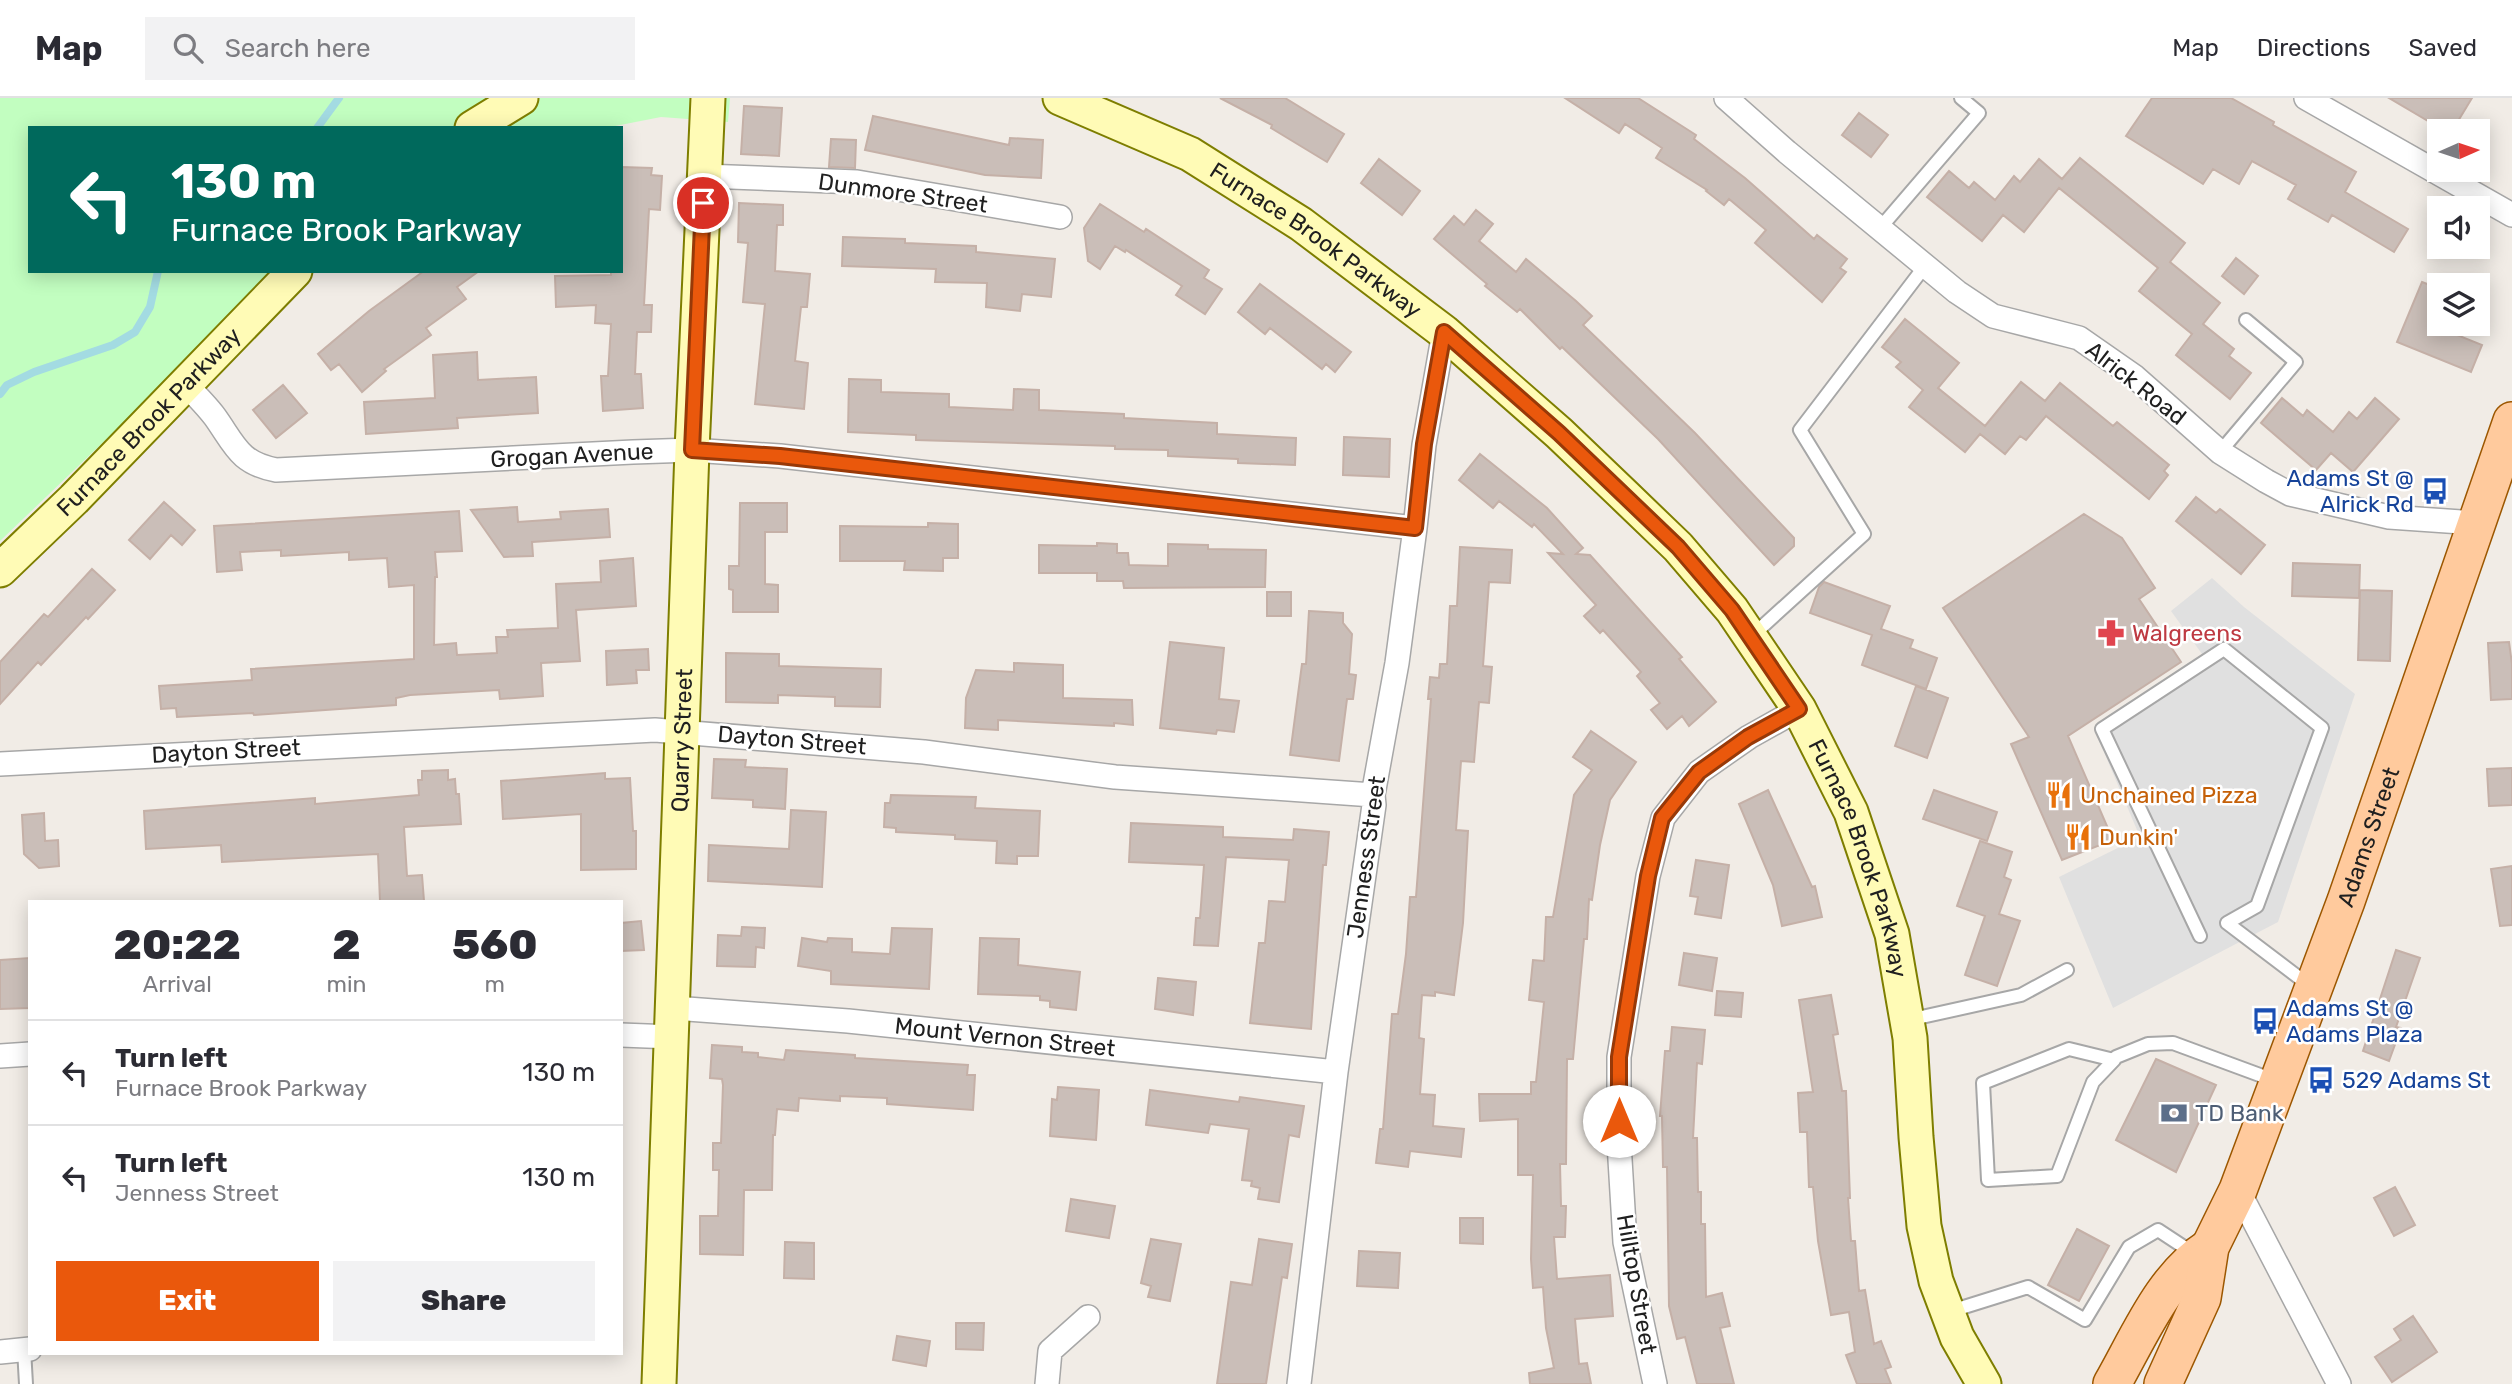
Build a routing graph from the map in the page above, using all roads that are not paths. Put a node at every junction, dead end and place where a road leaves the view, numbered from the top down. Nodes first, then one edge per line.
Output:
1 (521, 98) edge
2 (708, 98) edge
3 (1060, 98) edge
4 (1726, 98) edge
5 (1961, 98) edge
6 (2306, 98) edge
7 (475, 126) edge
8 (704, 176) junction
9 (2512, 215) edge
10 (1060, 217) dead end
11 (1881, 227) junction
12 (1925, 266) junction
13 (293, 273) edge
14 (2246, 320) dead end
15 (1444, 332) junction
16 (184, 383) junction
17 (2510, 434) edge
18 (692, 450) junction
19 (2220, 452) junction
20 (2476, 523) junction
21 (1415, 528) junction
22 (0, 570) edge
23 (1751, 637) junction
24 (1799, 709) junction
25 (683, 730) junction
26 (0, 764) edge
27 (1374, 795) junction
28 (2200, 936) dead end
29 (2067, 970) dead end
30 (2313, 989) junction
31 (1907, 1021) junction
32 (673, 1022) junction
33 (623, 1034) edge
34 (28, 1054) edge
35 (0, 1056) edge
36 (2114, 1060) junction
37 (1336, 1072) junction
38 (2279, 1082) junction
39 (2238, 1190) junction
40 (2203, 1251) junction
41 (1947, 1312) junction
42 (1088, 1317) dead end
43 (27, 1349) edge
44 (0, 1352) edge
45 (26, 1384) edge
46 (659, 1384) edge
47 (1047, 1384) edge
48 (1299, 1384) edge
49 (1655, 1384) edge
50 (1984, 1384) edge
51 (2112, 1384) edge
52 (2162, 1384) edge
53 (2339, 1384) edge

1 - 7 main road
2 - 8 main road, Quarry Street
3 - 15 main road, Furnace Brook Parkway
4 - 11 street, Alrick Road
5 - 11 lane
6 - 9 street
8 - 10 street, Dunmore Street
8 - 18 main road, Quarry Street
11 - 12 street, Alrick Road
12 - 19 street, Alrick Road
12 - 23 lane
13 - 16 main road, Furnace Brook Parkway
14 - 19 lane
15 - 21 street, Jenness Street
15 - 23 main road, Furnace Brook Parkway
16 - 18 street, Grogan Avenue
16 - 22 main road, Furnace Brook Parkway
17 - 20 main road, Adams Street
18 - 21 street, Grogan Avenue
18 - 25 main road, Quarry Street
19 - 20 street, Alrick Road
20 - 30 main road, Adams Street
21 - 27 street, Jenness Street
23 - 24 main road, Furnace Brook Parkway
24 - 31 main road, Furnace Brook Parkway
24 - 49 street, Hilltop Street
25 - 26 street, Dayton Street
25 - 27 street, Dayton Street
25 - 32 main road, Quarry Street
27 - 37 street, Jenness Street
28 - 30 lane
29 - 31 lane
30 - 38 main road, Adams Street
31 - 41 main road, Furnace Brook Parkway
32 - 33 street, Mount Vernon Street
32 - 37 street, Mount Vernon Street
32 - 46 main road, Quarry Street
34 - 35 street
36 - 36 lane
36 - 38 lane
37 - 48 street, Jenness Street
38 - 39 main road, Adams Street
39 - 40 main road, Adams Street
39 - 53 street
40 - 41 lane
40 - 51 main road, Adams Street
40 - 52 main road, Adams Street
41 - 50 main road, Furnace Brook Parkway
42 - 47 street
43 - 44 street
43 - 45 lane

